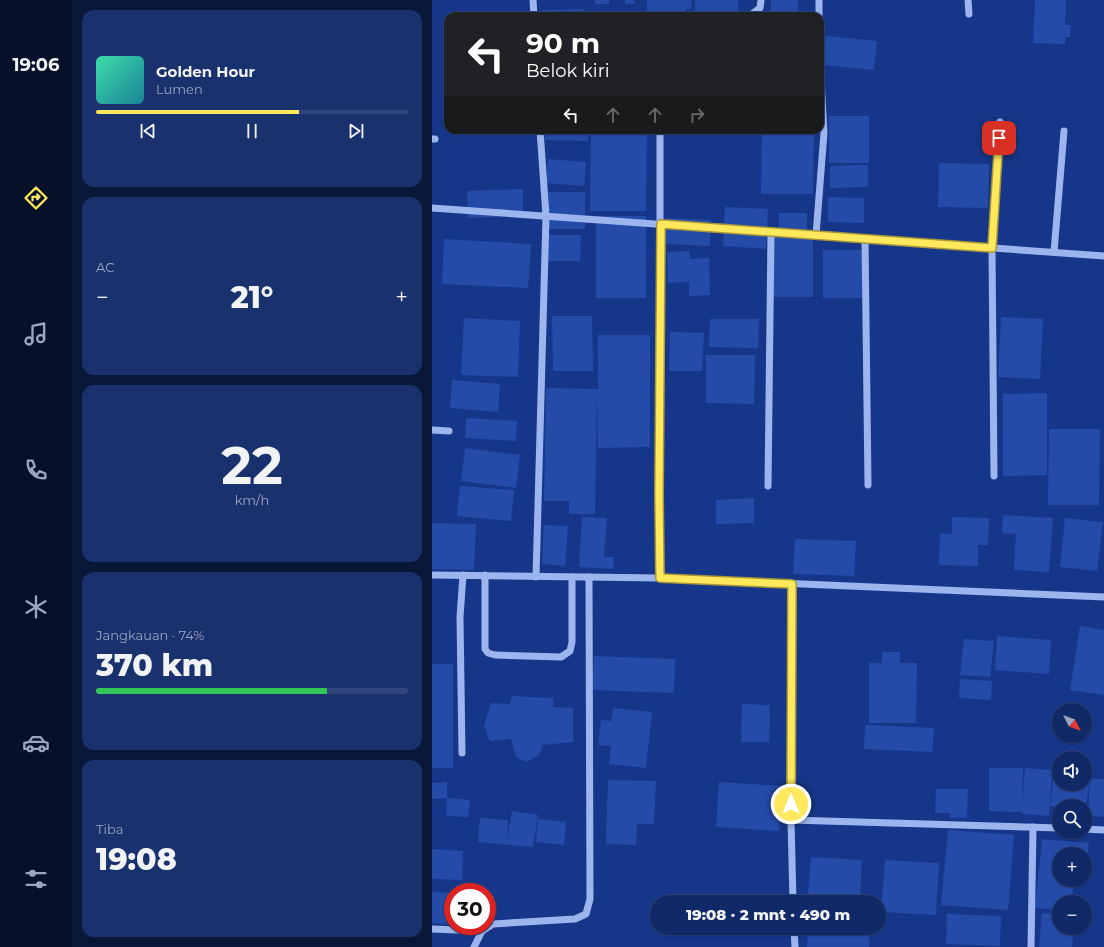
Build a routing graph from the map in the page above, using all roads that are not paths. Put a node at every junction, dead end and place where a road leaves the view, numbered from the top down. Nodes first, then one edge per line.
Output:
1 (533, 0) edge
2 (761, 0) edge
3 (819, 0) edge
4 (968, 0) edge
5 (534, 12) edge
6 (754, 12) edge
7 (819, 12) edge
8 (969, 14) dead end
9 (1000, 122) dead end
10 (1064, 131) dead end
11 (540, 134) edge
12 (660, 134) edge
13 (824, 134) edge
14 (432, 208) edge
15 (546, 216) junction
16 (661, 224) junction
17 (771, 232) junction
18 (816, 235) junction
19 (865, 239) junction
20 (992, 248) junction
21 (1054, 252) junction
22 (1104, 256) edge
23 (432, 430) edge
24 (449, 431) dead end
25 (994, 476) dead end
26 (868, 485) dead end
27 (768, 486) dead end
28 (432, 575) edge
29 (463, 575) junction
30 (485, 575) junction
31 (536, 577) junction
32 (572, 577) junction
33 (589, 577) junction
34 (660, 578) junction
35 (792, 584) junction
36 (1104, 597) edge
37 (462, 752) dead end
38 (791, 820) junction
39 (1033, 827) junction
40 (1052, 828) edge
41 (1092, 829) edge
42 (1104, 830) edge
43 (793, 895) edge
44 (496, 924) edge
45 (432, 929) edge
46 (444, 929) edge
47 (480, 935) edge
48 (794, 935) edge
49 (474, 947) edge
50 (795, 947) edge
51 (1031, 947) edge

1 - 5 street
2 - 6 street
3 - 7 street
4 - 8 street
9 - 20 street
10 - 21 street
11 - 15 street
12 - 16 street
13 - 18 street
14 - 15 street
15 - 16 street
15 - 31 street
16 - 17 street
16 - 34 street
17 - 18 street
17 - 27 street
18 - 19 street
19 - 20 street
19 - 26 street
20 - 21 street
20 - 25 street
21 - 22 street
23 - 24 street
28 - 29 street
29 - 30 street
29 - 37 street
30 - 31 street
30 - 32 street
31 - 32 street
32 - 33 street
33 - 34 street
33 - 44 street
34 - 35 street
35 - 36 street
35 - 38 street
38 - 39 street
38 - 43 street
39 - 40 street
39 - 51 street
41 - 42 street
45 - 46 street
47 - 49 street
48 - 50 street

